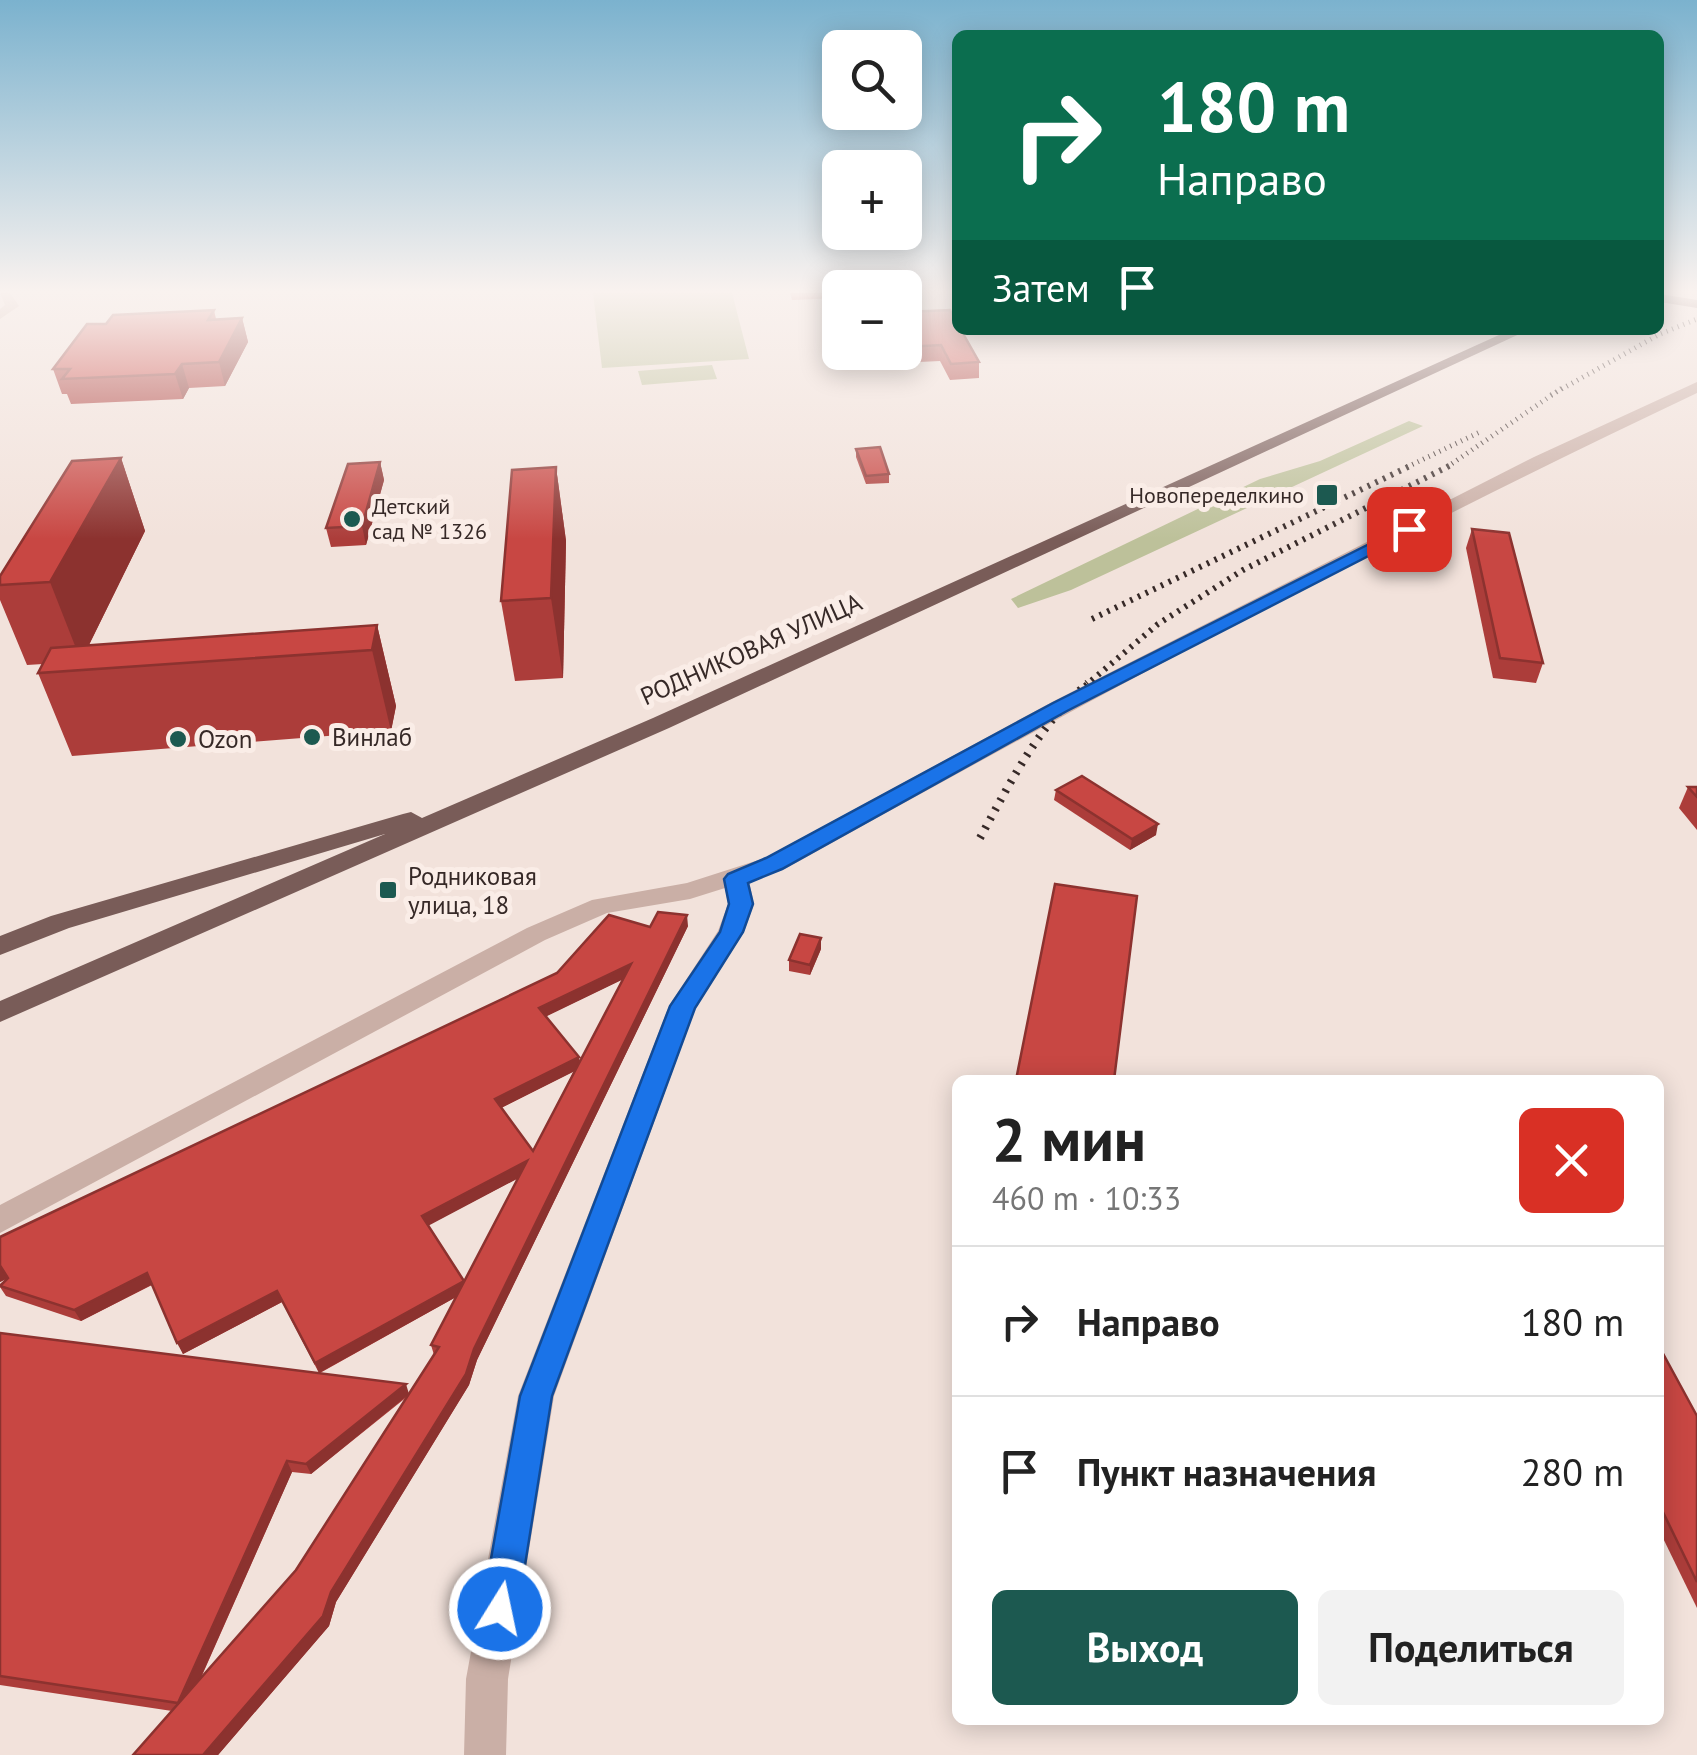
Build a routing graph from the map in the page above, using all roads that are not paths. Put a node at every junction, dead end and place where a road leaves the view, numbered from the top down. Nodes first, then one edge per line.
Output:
1 (1424, 375) edge
2 (1697, 386) edge
3 (479, 802) junction
4 (736, 879) junction
5 (0, 946) edge
6 (0, 1012) edge
7 (0, 1220) edge
8 (485, 1755) edge

1 - 3 main road, РОДНИКОВАЯ УЛИЦА
2 - 4 street
3 - 5 main road
3 - 6 main road, РОДНИКОВАЯ УЛИЦА
4 - 7 street
4 - 8 street

